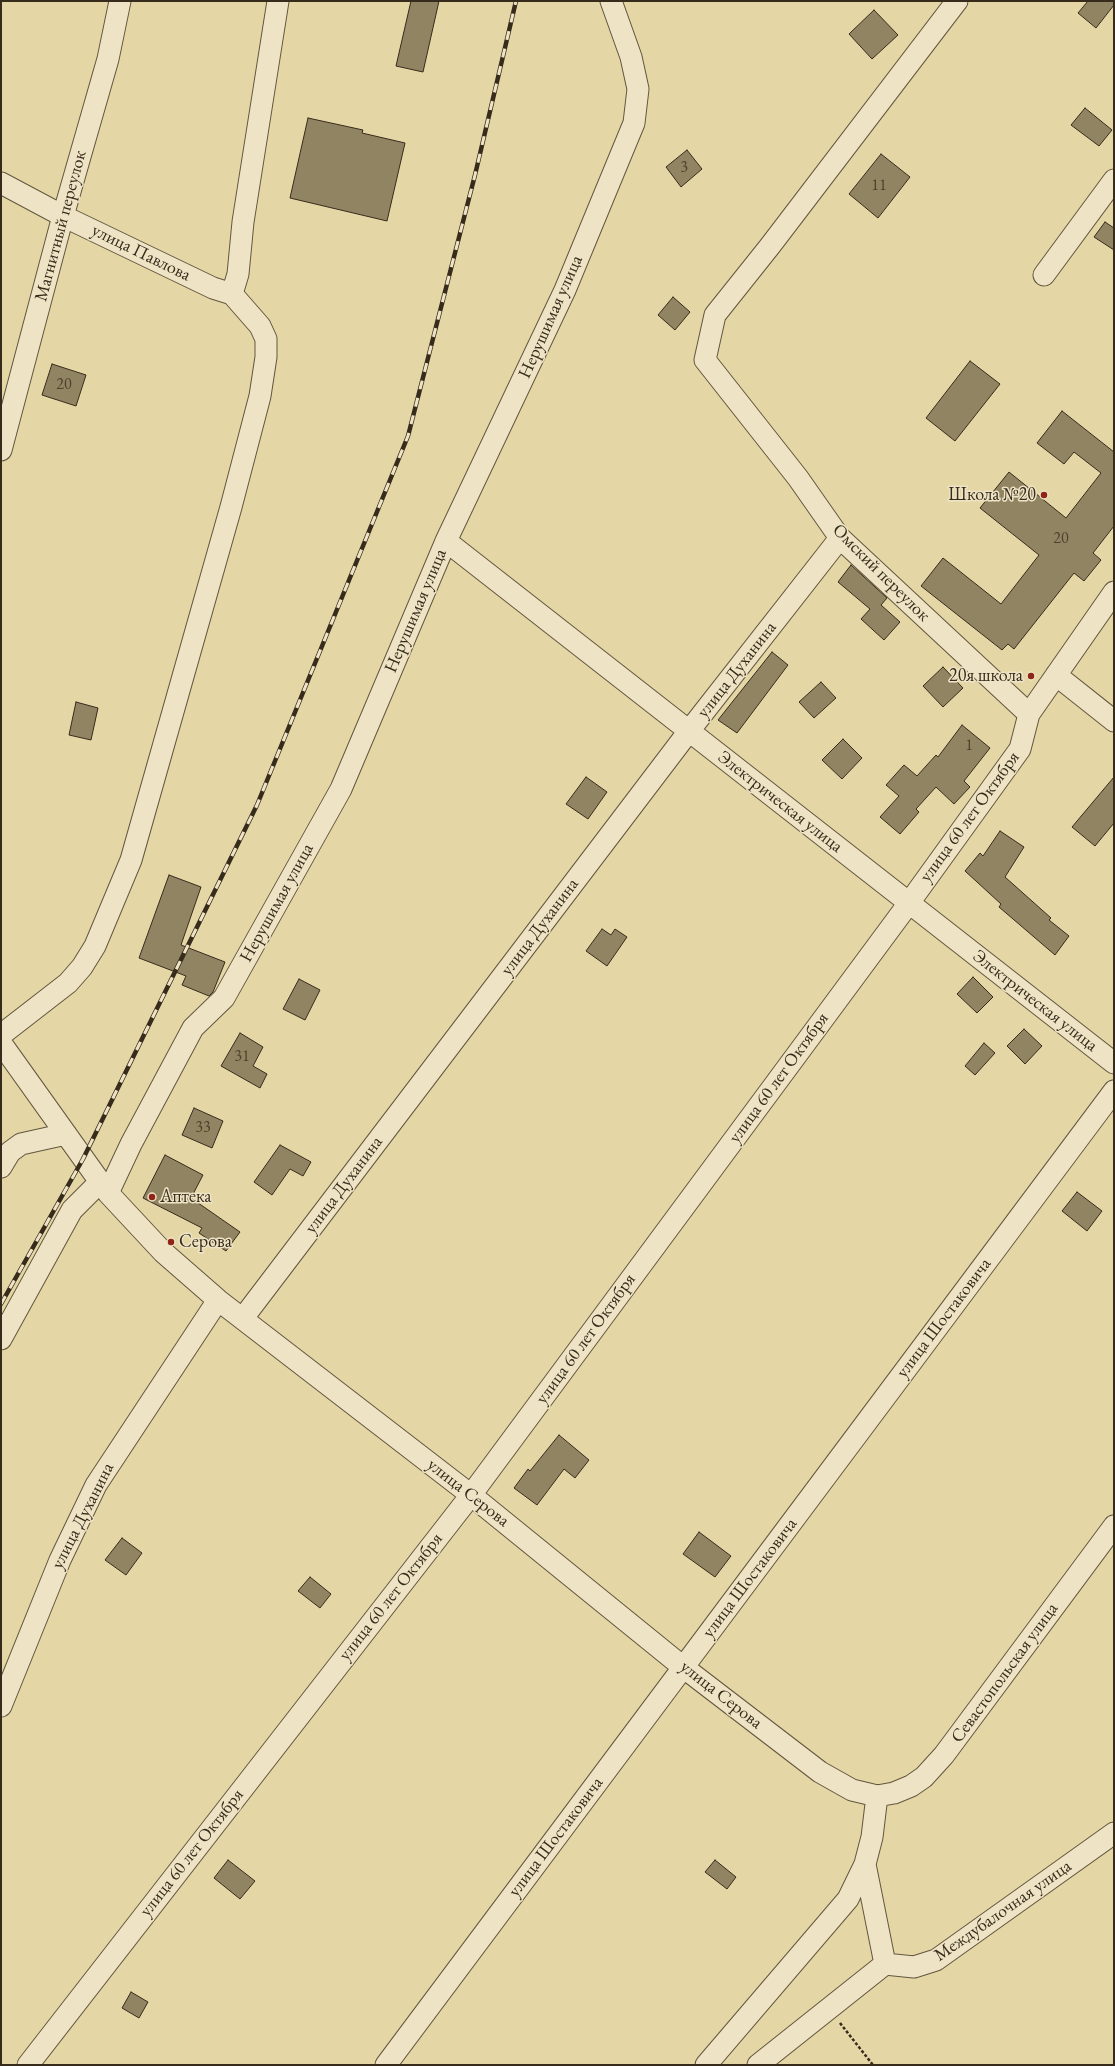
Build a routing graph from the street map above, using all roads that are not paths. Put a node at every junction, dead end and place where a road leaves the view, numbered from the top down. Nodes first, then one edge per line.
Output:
1 (120, 1) edge
2 (278, 1) edge
3 (611, 1) edge
4 (957, 1) edge
5 (1114, 180) edge
6 (1, 183) edge
7 (63, 216) junction
8 (1044, 275) dead end
9 (232, 294) junction
10 (1, 450) edge
11 (840, 538) junction
12 (446, 541) junction
13 (1114, 592) edge
14 (1056, 676) junction
15 (1029, 714) junction
16 (1114, 721) edge
17 (689, 731) junction
18 (909, 902) junction
19 (1, 1035) edge
20 (1, 1043) edge
21 (1114, 1063) edge
22 (1114, 1091) edge
23 (66, 1134) junction
24 (1, 1167) edge
25 (104, 1188) junction
26 (218, 1300) junction
27 (243, 1318) junction
28 (1, 1339) edge
29 (471, 1495) junction
30 (1114, 1526) edge
31 (683, 1667) junction
32 (1, 1706) edge
33 (877, 1796) junction
34 (1114, 1833) edge
35 (865, 1864) junction
36 (885, 1964) junction
37 (28, 2065) edge
38 (386, 2065) edge
39 (706, 2065) edge
40 (758, 2065) edge

1 - 7 street, Магнитный переулок
2 - 9 street
3 - 12 street, Нерушимая улица
4 - 11 street, Омский переулок
5 - 8 street
6 - 7 street, улица Павлова
7 - 9 street, улица Павлова
7 - 10 street, Магнитный переулок
9 - 19 street
11 - 15 street, Омский переулок
11 - 17 street, улица Духанина
12 - 17 street, Электрическая улица
12 - 25 street, Нерушимая улица
13 - 14 street, улица 60 лет Октября
14 - 15 street, улица 60 лет Октября
14 - 16 street
15 - 18 street, улица 60 лет Октября
17 - 18 street, Электрическая улица
17 - 27 street, улица Духанина
18 - 21 street, Электрическая улица
18 - 29 street, улица 60 лет Октября
20 - 23 street, улица Серова
22 - 31 street, улица Шостаковича
23 - 24 street
23 - 25 street, улица Серова
25 - 26 street, улица Серова
25 - 28 street, Нерушимая улица
26 - 27 street, улица Серова
26 - 32 street, улица Духанина
27 - 29 street, улица Серова
29 - 31 street, улица Серова
29 - 37 street, улица 60 лет Октября
30 - 33 street, Севастопольская улица
31 - 33 street, улица Серова
31 - 38 street, улица Шостаковича
33 - 35 street
34 - 36 street, Междубалочная улица
35 - 36 street
35 - 39 street
36 - 40 street

